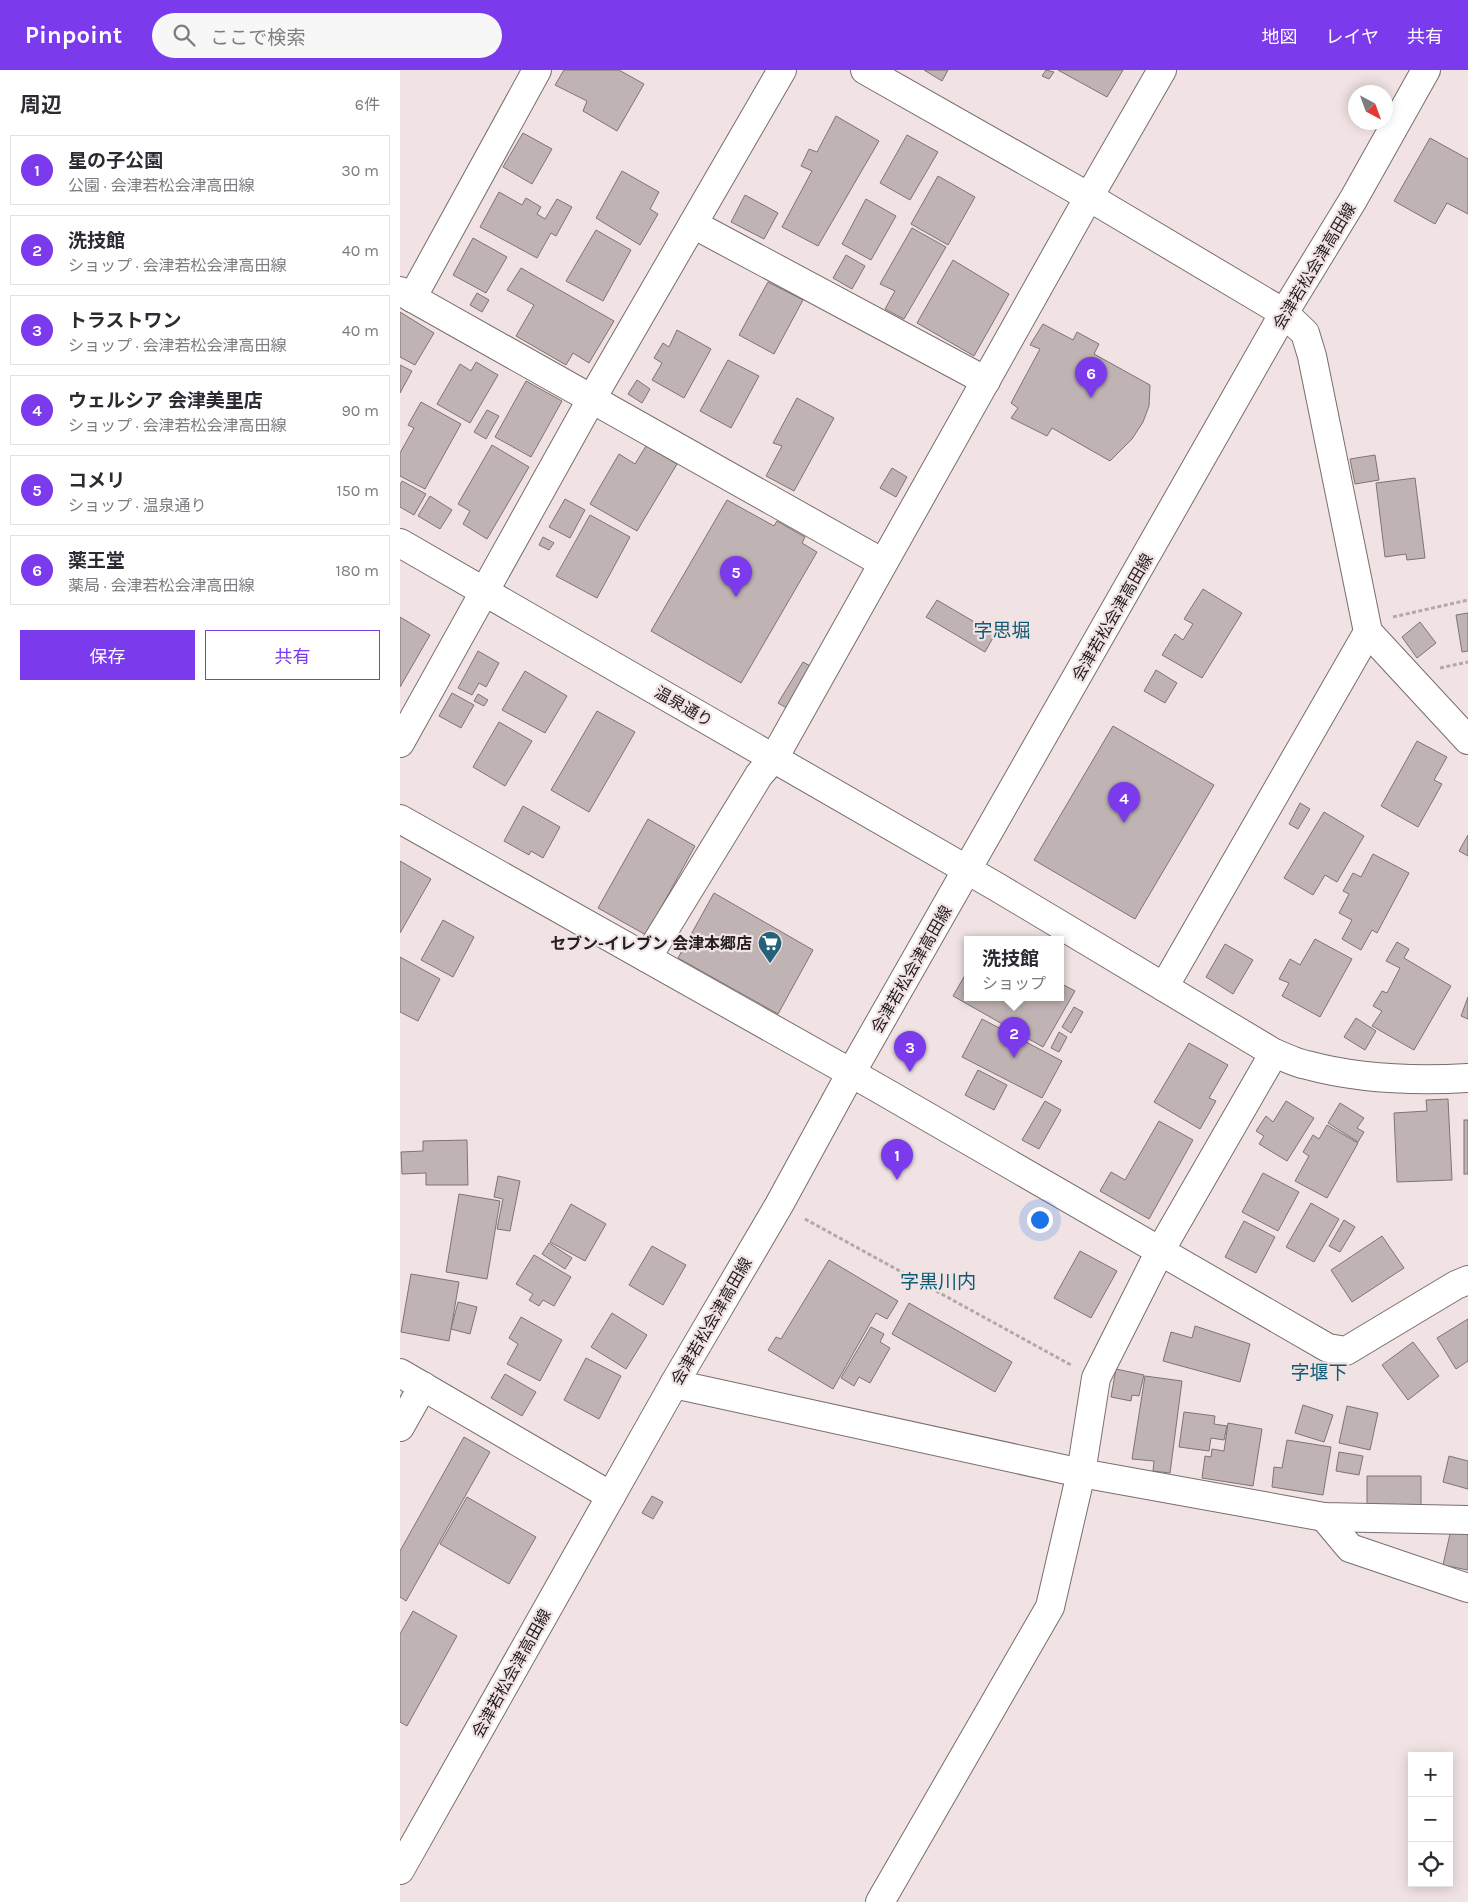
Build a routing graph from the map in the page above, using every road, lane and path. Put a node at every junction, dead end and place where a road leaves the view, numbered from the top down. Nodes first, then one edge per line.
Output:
1 (537, 70) edge
2 (782, 70) edge
3 (865, 70) edge
4 (1162, 70) edge
5 (1426, 70) edge
6 (1089, 197) junction
7 (693, 224) junction
8 (406, 295) edge
9 (1284, 313) junction
10 (986, 381) junction
11 (591, 400) junction
12 (400, 543) edge
13 (884, 563) junction
14 (485, 591) junction
15 (1468, 600) edge
16 (1367, 628) junction
17 (1468, 740) edge
18 (400, 743) edge
19 (774, 758) junction
20 (400, 819) edge
21 (968, 870) junction
22 (647, 958) junction
23 (1164, 987) junction
24 (1274, 1053) junction
25 (851, 1073) junction
26 (1468, 1078) edge
27 (780, 1205) junction
28 (1160, 1251) junction
29 (1468, 1280) edge
30 (1096, 1378) junction
31 (411, 1379) edge
32 (674, 1384) junction
33 (400, 1426) edge
34 (1080, 1473) junction
35 (611, 1496) junction
36 (1324, 1517) junction
37 (1468, 1520) edge
38 (1468, 1588) edge
39 (400, 1870) edge
40 (880, 1902) edge

1 - 8 street
2 - 7 street
3 - 6 street
4 - 6 street
5 - 9 street, 会津若松会津高田線
6 - 9 street
6 - 10 street
7 - 10 street
7 - 11 street
8 - 11 street
9 - 16 street
9 - 21 street, 会津若松会津高田線
10 - 13 street
11 - 13 street
11 - 14 street
12 - 14 street, 温泉通り
13 - 19 street
14 - 18 street
14 - 19 street, 温泉通り
15 - 16 path
16 - 17 street
16 - 23 street
19 - 21 street, 温泉通り
19 - 22 street
20 - 22 street
21 - 23 street, 温泉通り
21 - 25 street, 会津若松会津高田線
22 - 25 street
23 - 24 street, 温泉通り
24 - 26 street, 温泉通り
24 - 28 street
25 - 27 street, 会津若松会津高田線
25 - 28 street
27 - 30 path
27 - 32 street, 会津若松会津高田線
28 - 29 street
28 - 30 street
30 - 34 street
31 - 33 street
31 - 35 street
32 - 34 street
32 - 35 street, 会津若松会津高田線
34 - 36 street
34 - 40 street
35 - 39 street, 会津若松会津高田線
36 - 37 street
36 - 38 street

